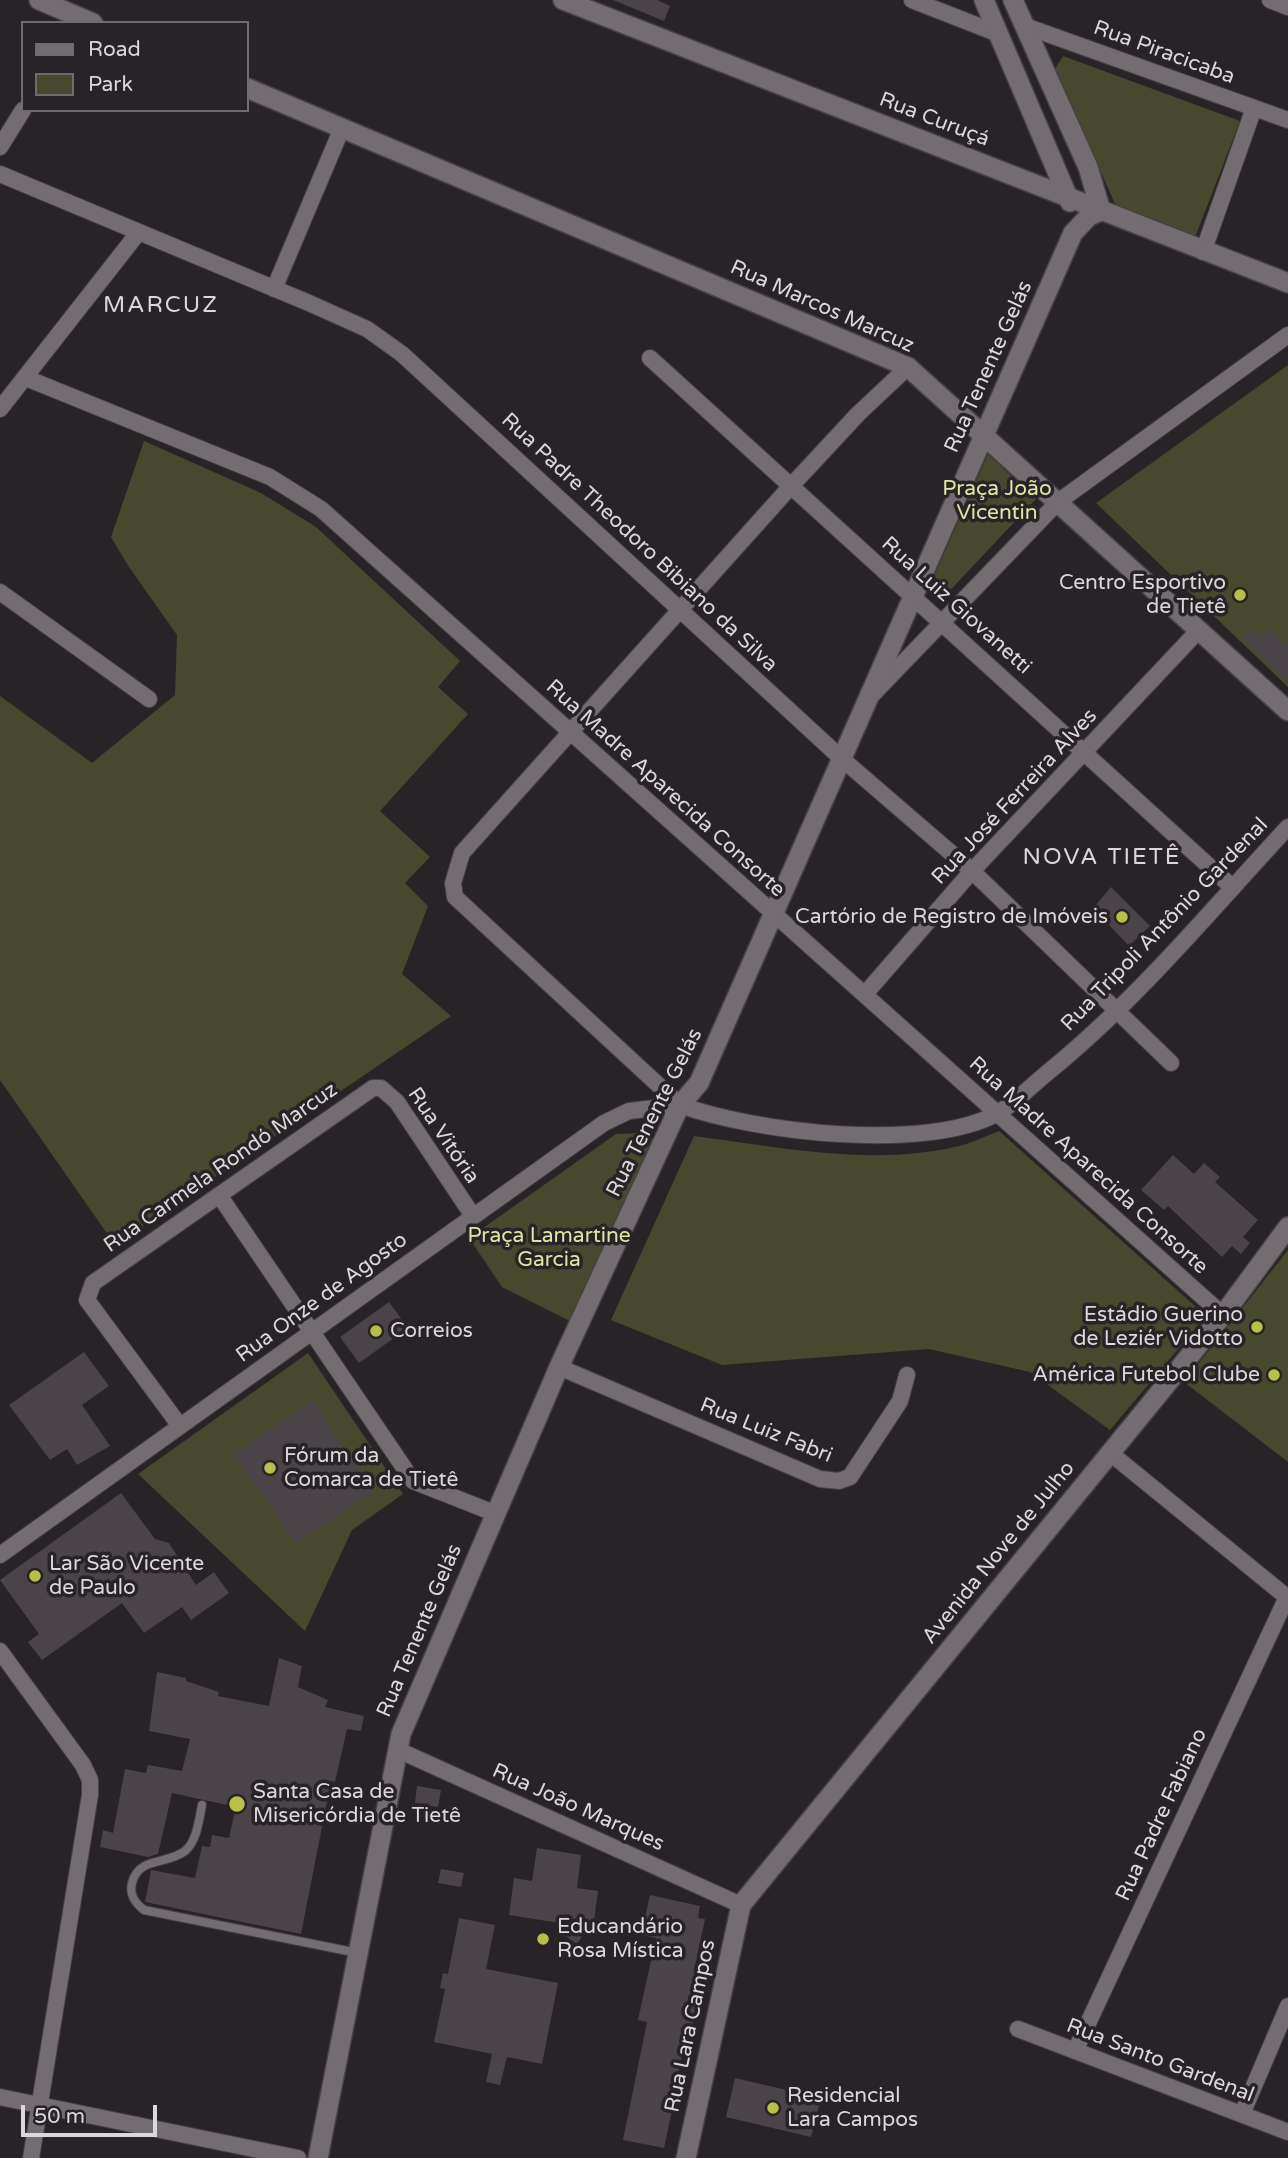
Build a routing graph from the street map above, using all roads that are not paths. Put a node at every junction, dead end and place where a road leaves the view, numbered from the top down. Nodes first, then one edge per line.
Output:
1 (39, 0) edge
2 (912, 0) edge
3 (984, 0) edge
4 (1013, 0) edge
5 (1270, 0) edge
6 (571, 1) edge
7 (1288, 7) edge
8 (69, 18) edge
9 (1025, 26) junction
10 (999, 34) junction
11 (248, 88) edge
12 (1254, 108) junction
13 (22, 112) edge
14 (1288, 120) edge
15 (342, 128) junction
16 (0, 147) edge
17 (0, 174) edge
18 (1068, 197) junction
19 (1101, 211) junction
20 (138, 233) junction
21 (1073, 233) junction
22 (1203, 252) junction
23 (1288, 283) edge
24 (274, 289) junction
25 (1288, 335) edge
26 (650, 358) dead end
27 (908, 367) junction
28 (26, 378) junction
29 (0, 409) edge
30 (984, 436) junction
31 (791, 486) junction
32 (1058, 502) junction
33 (0, 592) edge
34 (912, 596) junction
35 (680, 607) junction
36 (942, 622) junction
37 (1198, 631) junction
38 (149, 699) dead end
39 (867, 701) junction
40 (1288, 711) edge
41 (569, 730) junction
42 (1086, 752) junction
43 (841, 758) junction
44 (1288, 827) edge
45 (972, 871) junction
46 (1232, 887) junction
47 (775, 915) junction
48 (865, 994) junction
49 (1116, 1012) junction
50 (1171, 1063) dead end
51 (373, 1088) joint
52 (680, 1105) junction
53 (998, 1113) junction
54 (219, 1195) junction
55 (473, 1216) junction
56 (1288, 1227) edge
57 (1223, 1315) junction
58 (311, 1332) junction
59 (559, 1367) junction
60 (908, 1375) dead end
61 (180, 1426) junction
62 (1109, 1452) junction
63 (495, 1513) junction
64 (0, 1555) edge
65 (1287, 1597) edge
66 (0, 1651) edge
67 (8, 1675) edge
68 (398, 1749) junction
69 (202, 1805) dead end
70 (741, 1905) junction
71 (358, 1953) junction
72 (1288, 2006) edge
73 (1018, 2029) dead end
74 (1075, 2051) junction
75 (0, 2097) edge
76 (41, 2105) junction
77 (1242, 2114) junction
78 (1288, 2132) edge
79 (31, 2158) edge
80 (298, 2158) edge
81 (318, 2158) edge
82 (686, 2158) edge

1 - 8 street
2 - 10 street
3 - 10 street
4 - 9 street
5 - 7 street
6 - 18 street, Rua Curuçá
9 - 12 street, Rua Piracicaba
9 - 19 street
10 - 18 street
11 - 15 street, Rua Marcos Marcuz
12 - 14 street, Rua Piracicaba
12 - 22 street
13 - 16 street
15 - 24 street
15 - 27 street, Rua Marcos Marcuz
17 - 20 street, Rua Padre Theodoro Bibiano da Silva
18 - 19 street, Rua Curuçá
18 - 21 street
19 - 21 street, Rua Tenente Gelás
19 - 22 street, Rua Curuçá
20 - 24 street, Rua Padre Theodoro Bibiano da Silva
20 - 28 street
21 - 30 street, Rua Tenente Gelás
22 - 23 street, Rua Curuçá
24 - 35 street, Rua Padre Theodoro Bibiano da Silva
25 - 32 street
26 - 31 street, Rua Luiz Giovanetti
27 - 30 street, Rua Marcos Marcuz
27 - 31 street
28 - 29 street
28 - 41 street, Rua Madre Aparecida Consorte
30 - 32 street, Rua Marcos Marcuz
30 - 34 street, Rua Tenente Gelás
31 - 34 street, Rua Luiz Giovanetti
31 - 35 street
32 - 36 street
32 - 37 street, Rua Marcos Marcuz
33 - 38 street
34 - 36 street, Rua Luiz Giovanetti
34 - 39 street, Rua Tenente Gelás
35 - 41 street
35 - 43 street, Rua Padre Theodoro Bibiano da Silva
36 - 39 street
36 - 42 street, Rua Luiz Giovanetti
37 - 40 street, Rua Marcos Marcuz
37 - 42 street, Rua José Ferreira Alves
39 - 43 street, Rua Tenente Gelás
41 - 47 street, Rua Madre Aparecida Consorte
41 - 52 street
42 - 45 street, Rua José Ferreira Alves
42 - 46 street, Rua Luiz Giovanetti
43 - 45 street, Rua Padre Theodoro Bibiano da Silva
43 - 47 street, Rua Tenente Gelás
44 - 46 street, Rua Tripoli Antônio Gardenal
45 - 48 street, Rua José Ferreira Alves
45 - 49 street, Rua Padre Theodoro Bibiano da Silva
46 - 49 street, Rua Tripoli Antônio Gardenal
47 - 48 street, Rua Madre Aparecida Consorte
47 - 52 street, Rua Tenente Gelás
48 - 53 street, Rua Madre Aparecida Consorte
49 - 50 street, Rua Padre Theodoro Bibiano da Silva
49 - 53 street, Rua Tripoli Antônio Gardenal
51 - 54 street, Rua Carmela Rondó Marcuz
51 - 55 street, Rua Vitória
52 - 53 street, Rua Tripoli Antônio Gardenal
52 - 55 street, Rua Onze de Agosto
52 - 59 street, Rua Tenente Gelás
53 - 57 street, Rua Madre Aparecida Consorte
54 - 58 street
54 - 61 street, Rua Carmela Rondó Marcuz
55 - 58 street, Rua Onze de Agosto
56 - 57 street, Avenida Nove de Julho
57 - 62 street, Avenida Nove de Julho
58 - 61 street, Rua Onze de Agosto
58 - 63 street
59 - 60 street, Rua Luiz Fabri
59 - 63 street, Rua Tenente Gelás
61 - 64 street, Rua Onze de Agosto
62 - 65 street
62 - 70 street, Avenida Nove de Julho
63 - 68 street, Rua Tenente Gelás
65 - 74 street, Rua Padre Fabiano
66 - 67 street
67 - 76 street
68 - 70 street, Rua João Marques
68 - 71 street, Rua Tenente Gelás
69 - 71 lane
70 - 82 street, Rua Lara Campos
71 - 81 street, Rua Tenente Gelás
72 - 77 street
73 - 74 street, Rua Santo Gardenal
74 - 77 street, Rua Santo Gardenal
75 - 76 street
76 - 79 street
76 - 80 street
77 - 78 street, Rua Santo Gardenal

